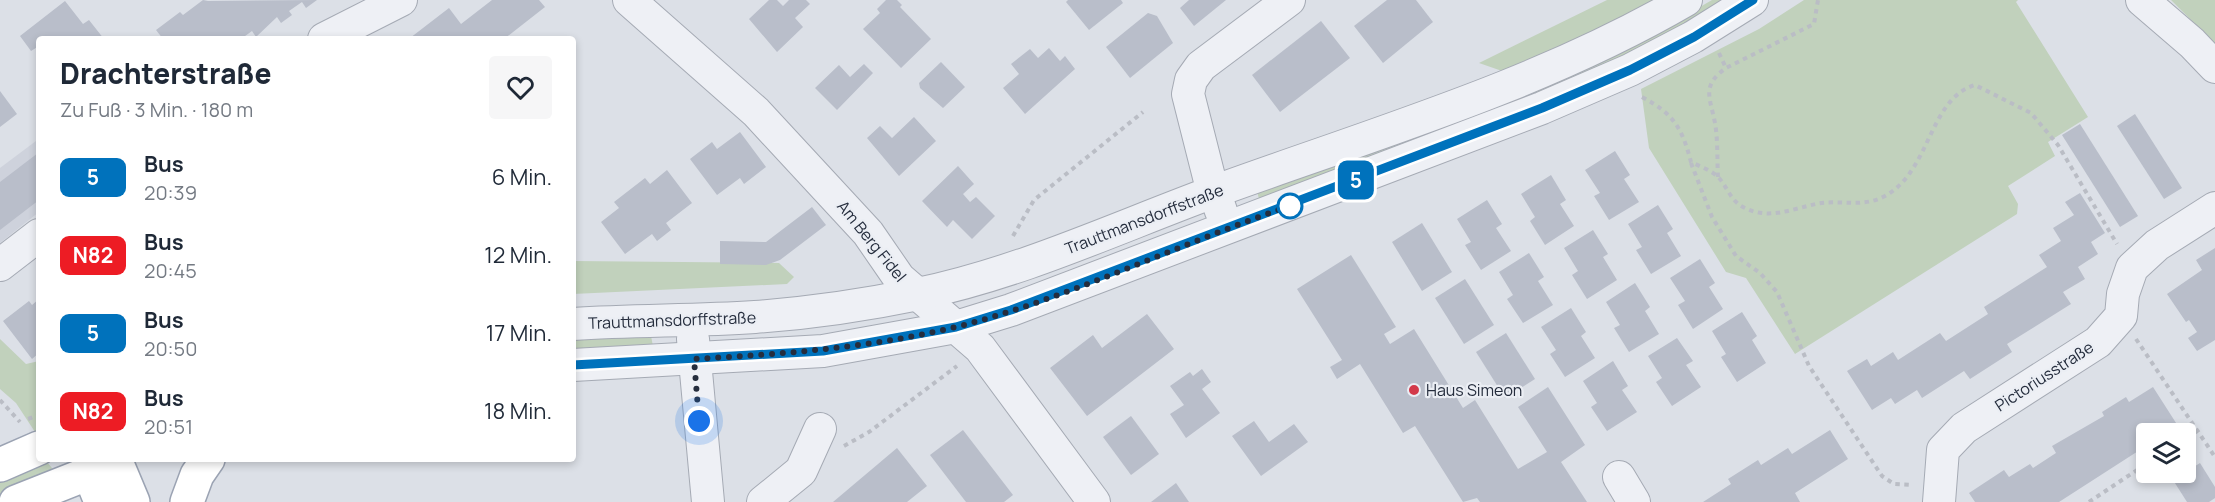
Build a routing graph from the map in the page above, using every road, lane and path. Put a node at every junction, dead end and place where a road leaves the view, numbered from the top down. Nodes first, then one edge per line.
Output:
1 (401, 0) edge
2 (629, 0) edge
3 (1289, 0) edge
4 (1686, 0) edge
5 (1752, 0) edge
6 (1818, 0) edge
7 (2142, 0) edge
8 (330, 36) edge
9 (1716, 47) dead end
10 (2215, 67) edge
11 (1726, 68) junction
12 (1633, 92) dead end
13 (1143, 112) dead end
14 (1691, 162) junction
15 (1718, 177) junction
16 (1214, 192) junction
17 (2215, 208) edge
18 (1228, 229) junction
19 (36, 238) edge
20 (1011, 241) dead end
21 (0, 265) edge
22 (2132, 268) junction
23 (918, 294) junction
24 (2121, 316) junction
25 (691, 320) junction
26 (576, 324) edge
27 (956, 327) junction
28 (980, 348) junction
29 (694, 359) junction
30 (576, 365) edge
31 (0, 400) edge
32 (20, 422) dead end
33 (2197, 431) joint
34 (830, 439) joint
35 (36, 449) edge
36 (2215, 457) edge
37 (107, 462) edge
38 (206, 462) edge
39 (0, 465) edge
40 (2136, 471) edge
41 (1939, 495) edge
42 (16, 502) edge
43 (101, 502) edge
44 (133, 502) edge
45 (187, 502) edge
46 (708, 502) edge
47 (763, 502) edge
48 (1094, 502) edge
49 (2089, 502) edge

1 - 8 street
2 - 23 street, Am Berg Fidel
3 - 16 street
4 - 16 street, Trauttmansdorffstraße
5 - 18 street
6 - 11 path
7 - 10 street
9 - 11 path
11 - 15 path
12 - 14 path
13 - 20 path
14 - 15 path
14 - 41 path
15 - 22 path
16 - 18 street
16 - 23 street, Trauttmansdorffstraße
17 - 22 street
18 - 27 street
19 - 21 street
22 - 24 street
23 - 25 street, Trauttmansdorffstraße
23 - 27 street, Am Berg Fidel
24 - 33 path
24 - 41 street, Pictoriusstraße
25 - 26 street, Trauttmansdorffstraße
25 - 29 street
27 - 28 street, Am Berg Fidel
27 - 29 street
28 - 34 path
28 - 48 street, Am Berg Fidel
29 - 30 street
29 - 46 street
31 - 32 path
33 - 36 path
34 - 47 street
35 - 39 main road
37 - 42 main road
37 - 43 main road
37 - 44 main road
38 - 45 main road
40 - 49 path

